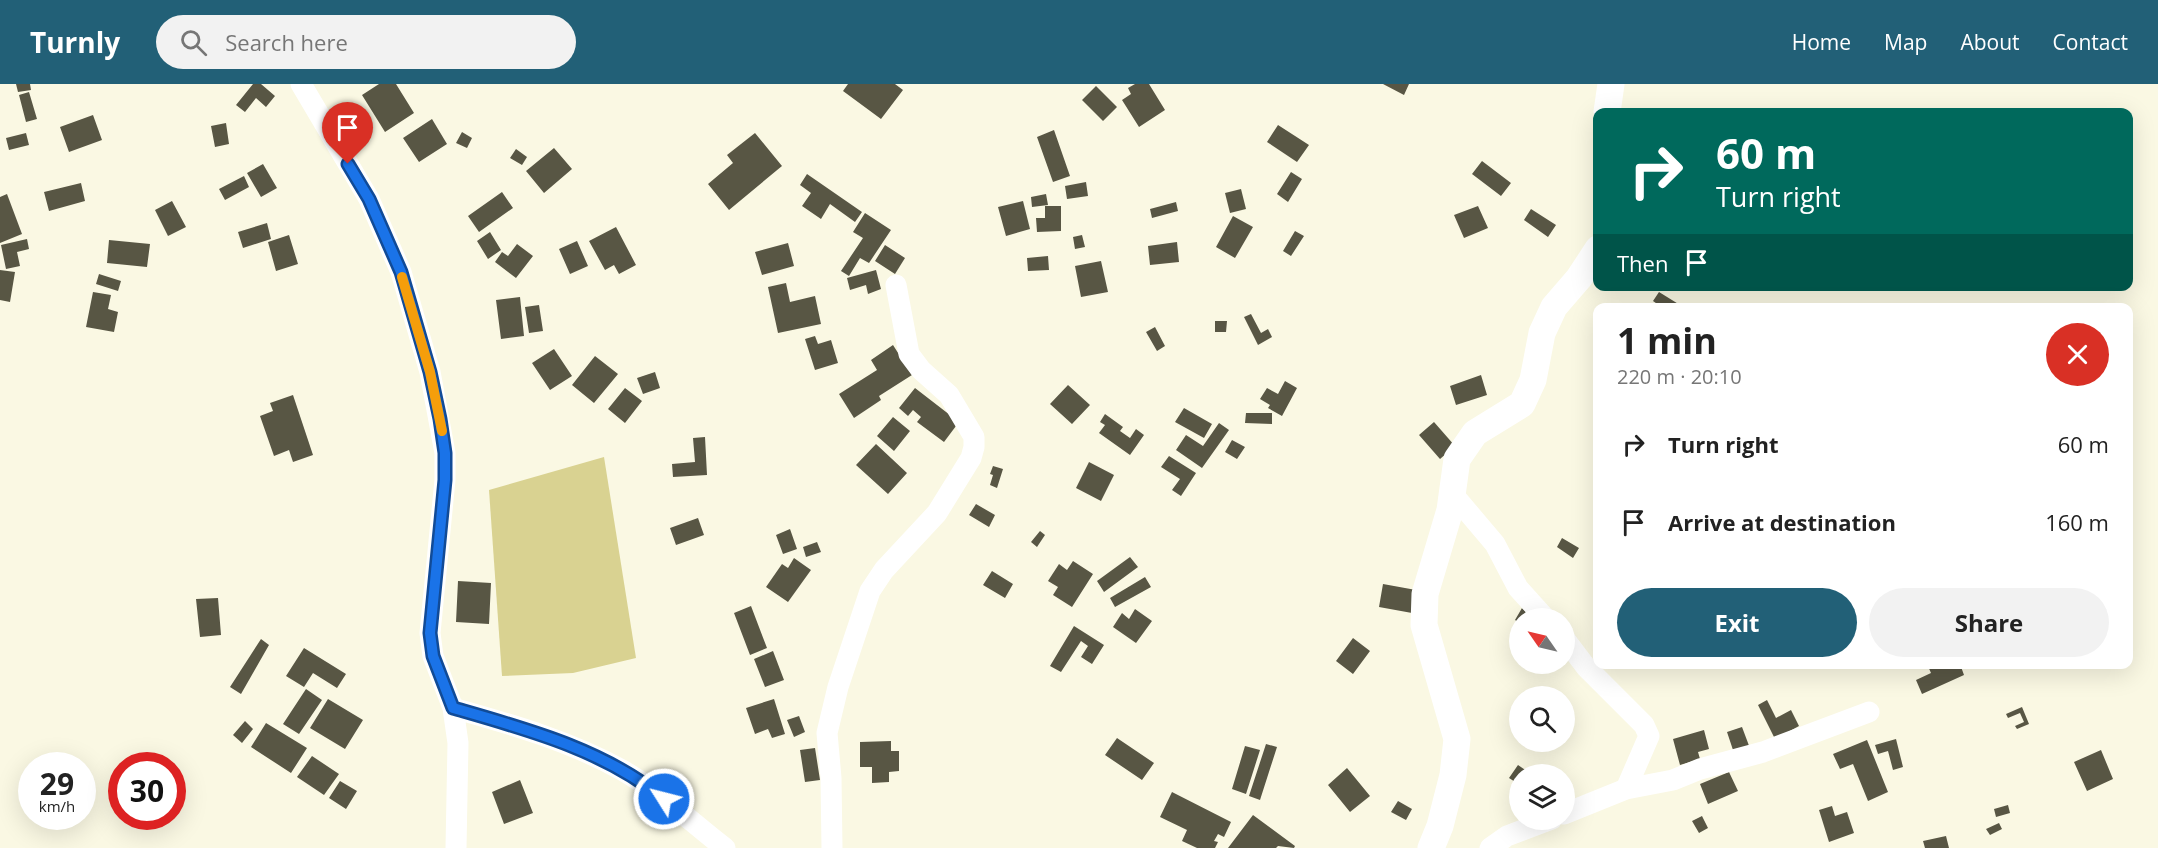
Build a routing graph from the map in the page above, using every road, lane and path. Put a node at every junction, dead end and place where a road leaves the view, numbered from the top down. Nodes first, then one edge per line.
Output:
1 (301, 84) edge
2 (1611, 84) edge
3 (1608, 108) edge
4 (1593, 257) edge
5 (896, 285) dead end
6 (1451, 492) junction
7 (1536, 608) edge
8 (1575, 652) edge
9 (453, 708) junction
10 (1869, 712) dead end
11 (1626, 789) junction
12 (1575, 810) edge
13 (1523, 830) edge
14 (456, 848) edge
15 (725, 848) edge
16 (832, 848) edge
17 (1431, 848) edge
18 (1490, 848) edge

1 - 9 street
2 - 3 street
4 - 6 street
5 - 16 street
6 - 7 street
6 - 17 street
8 - 11 street
9 - 14 street
9 - 15 street
10 - 11 street
11 - 12 street
13 - 18 street

